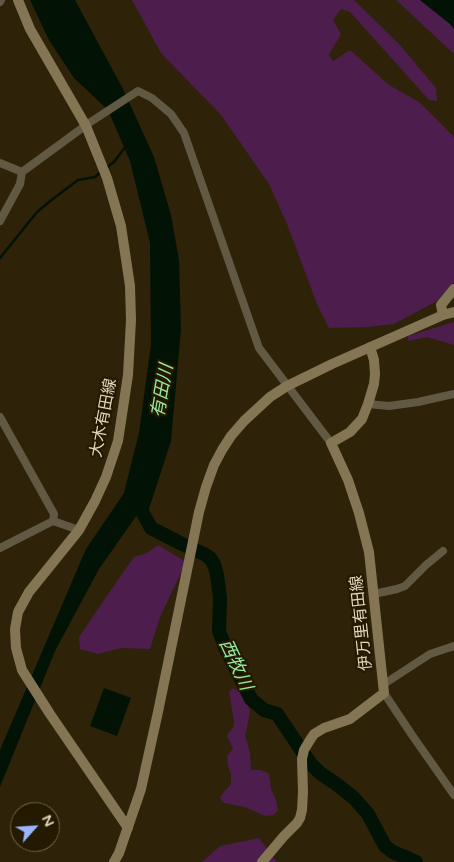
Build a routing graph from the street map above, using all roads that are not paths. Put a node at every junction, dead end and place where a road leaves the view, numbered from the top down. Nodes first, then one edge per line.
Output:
1 (18, 0) edge
2 (90, 123) junction
3 (0, 163) edge
4 (22, 172) junction
5 (0, 221) edge
6 (454, 289) edge
7 (454, 312) edge
8 (443, 315) junction
9 (370, 347) junction
10 (287, 386) junction
11 (454, 394) edge
12 (368, 404) junction
13 (0, 417) edge
14 (330, 443) junction
15 (53, 521) junction
16 (78, 530) junction
17 (0, 548) edge
18 (442, 551) dead end
19 (374, 594) junction
20 (454, 646) edge
21 (384, 689) junction
22 (454, 794) edge
23 (128, 828) junction
24 (114, 862) edge
25 (262, 862) edge

1 - 2 main road, 大木有田線
2 - 4 street
2 - 10 street
2 - 16 main road, 大木有田線
3 - 4 street
4 - 5 street
6 - 8 main road
7 - 8 main road
8 - 9 main road
9 - 10 main road
9 - 12 main road
10 - 14 street
10 - 23 main road
11 - 12 street
12 - 14 main road
13 - 15 street
14 - 19 main road, 伊万里有田線
15 - 16 street
15 - 17 street
16 - 23 main road, 大木有田線
18 - 19 street
19 - 21 main road, 伊万里有田線
20 - 21 street
21 - 22 street
21 - 25 main road
23 - 24 main road

